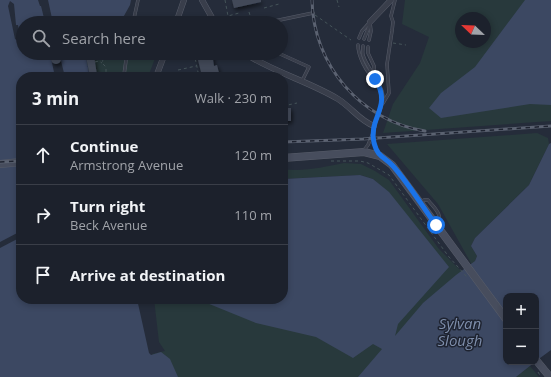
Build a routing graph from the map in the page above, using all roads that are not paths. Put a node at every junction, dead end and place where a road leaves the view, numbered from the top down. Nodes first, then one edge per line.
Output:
1 (138, 0) edge
2 (184, 0) edge
3 (202, 0) edge
4 (391, 0) edge
5 (395, 0) edge
6 (313, 13) road end
7 (134, 16) edge
8 (178, 16) edge
9 (211, 16) edge
10 (288, 18) edge
11 (370, 22) junction
12 (359, 38) dead end
13 (364, 39) dead end
14 (369, 40) dead end
15 (358, 45) dead end
16 (363, 46) dead end
17 (368, 47) dead end
18 (288, 58) edge
19 (126, 60) edge
20 (162, 60) edge
21 (256, 60) edge
22 (124, 72) edge
23 (158, 72) edge
24 (281, 72) edge
25 (288, 75) edge
26 (375, 79) junction
27 (301, 81) junction
28 (382, 105) junction
29 (374, 126) junction
30 (373, 133) junction
31 (361, 152) junction
32 (380, 156) junction
33 (288, 158) edge
34 (16, 162) edge
35 (0, 164) edge
36 (503, 315) edge
37 (539, 364) edge
38 (550, 377) edge

1 - 7 lane
2 - 8 street
3 - 9 street
4 - 11 street
5 - 28 lane
6 - 10 lane
11 - 12 lane
11 - 13 lane
11 - 14 lane
15 - 26 lane
16 - 26 lane
17 - 26 lane
18 - 27 lane
19 - 22 lane
20 - 23 street
21 - 24 street
25 - 27 street
26 - 28 lane
27 - 29 street
28 - 29 lane
29 - 30 lane
30 - 31 lane
30 - 32 lane
31 - 32 street
31 - 33 street
32 - 36 street
34 - 35 street
37 - 38 street

